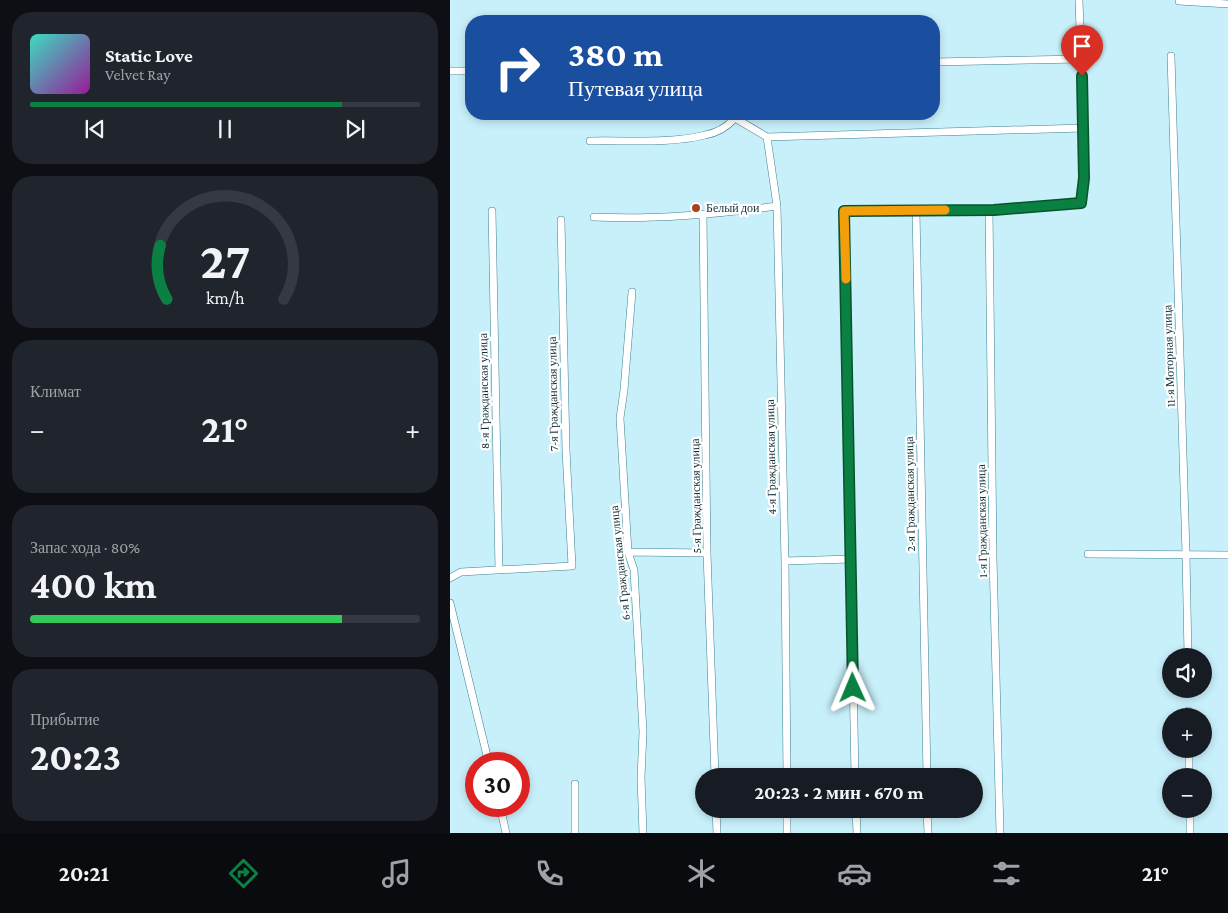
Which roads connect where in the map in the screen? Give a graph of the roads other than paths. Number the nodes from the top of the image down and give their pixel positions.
1 (1079, 0) edge
2 (1179, 1) edge
3 (1228, 4) edge
4 (1171, 56) dead end
5 (1081, 59) junction
6 (940, 62) edge
7 (450, 71) edge
8 (465, 71) edge
9 (732, 120) edge
10 (740, 120) edge
11 (1083, 128) junction
12 (767, 137) junction
13 (590, 141) dead end
14 (776, 206) junction
15 (989, 210) junction
16 (492, 211) dead end
17 (916, 211) junction
18 (703, 215) junction
19 (594, 217) dead end
20 (561, 220) dead end
21 (632, 292) dead end
22 (628, 552) junction
23 (708, 552) junction
24 (1088, 554) dead end
25 (1186, 554) junction
26 (1228, 554) edge
27 (851, 559) junction
28 (785, 561) junction
29 (499, 570) junction
30 (450, 578) edge
31 (450, 603) edge
32 (1188, 648) edge
33 (486, 752) edge
34 (715, 768) edge
35 (787, 768) edge
36 (855, 768) edge
37 (927, 768) edge
38 (575, 784) dead end
39 (502, 817) edge
40 (716, 818) edge
41 (787, 818) edge
42 (856, 818) edge
43 (927, 818) edge
44 (1190, 818) edge
45 (506, 833) edge
46 (574, 833) edge
47 (643, 833) edge
48 (716, 833) edge
49 (787, 833) edge
50 (857, 833) edge
51 (928, 833) edge
52 (1000, 833) edge
53 (1190, 833) edge

1 - 5 street
2 - 3 street
4 - 25 street, 11-я Моторная улица
5 - 6 street
5 - 11 street
7 - 8 street
9 - 13 street
10 - 12 street
11 - 12 street
11 - 15 street
12 - 14 street, 4-я Гражданская улица
14 - 18 street
14 - 28 street, 4-я Гражданская улица
15 - 17 street
15 - 52 street, 1-я Гражданская улица
16 - 29 street, 8-я Гражданская улица
17 - 27 street
17 - 37 street, 2-я Гражданская улица
18 - 19 street
18 - 23 street, 5-я Гражданская улица
20 - 29 street, 7-я Гражданская улица
21 - 22 street, 6-я Гражданская улица
22 - 23 street
22 - 47 street, 6-я Гражданская улица
23 - 34 street, 5-я Гражданская улица
24 - 25 street
25 - 26 street
25 - 32 street, 11-я Моторная улица
27 - 28 street
27 - 36 street
28 - 35 street, 4-я Гражданская улица
29 - 30 street
31 - 33 street
38 - 46 street
39 - 45 street
40 - 48 street
41 - 49 street
42 - 50 street
43 - 51 street
44 - 53 street

